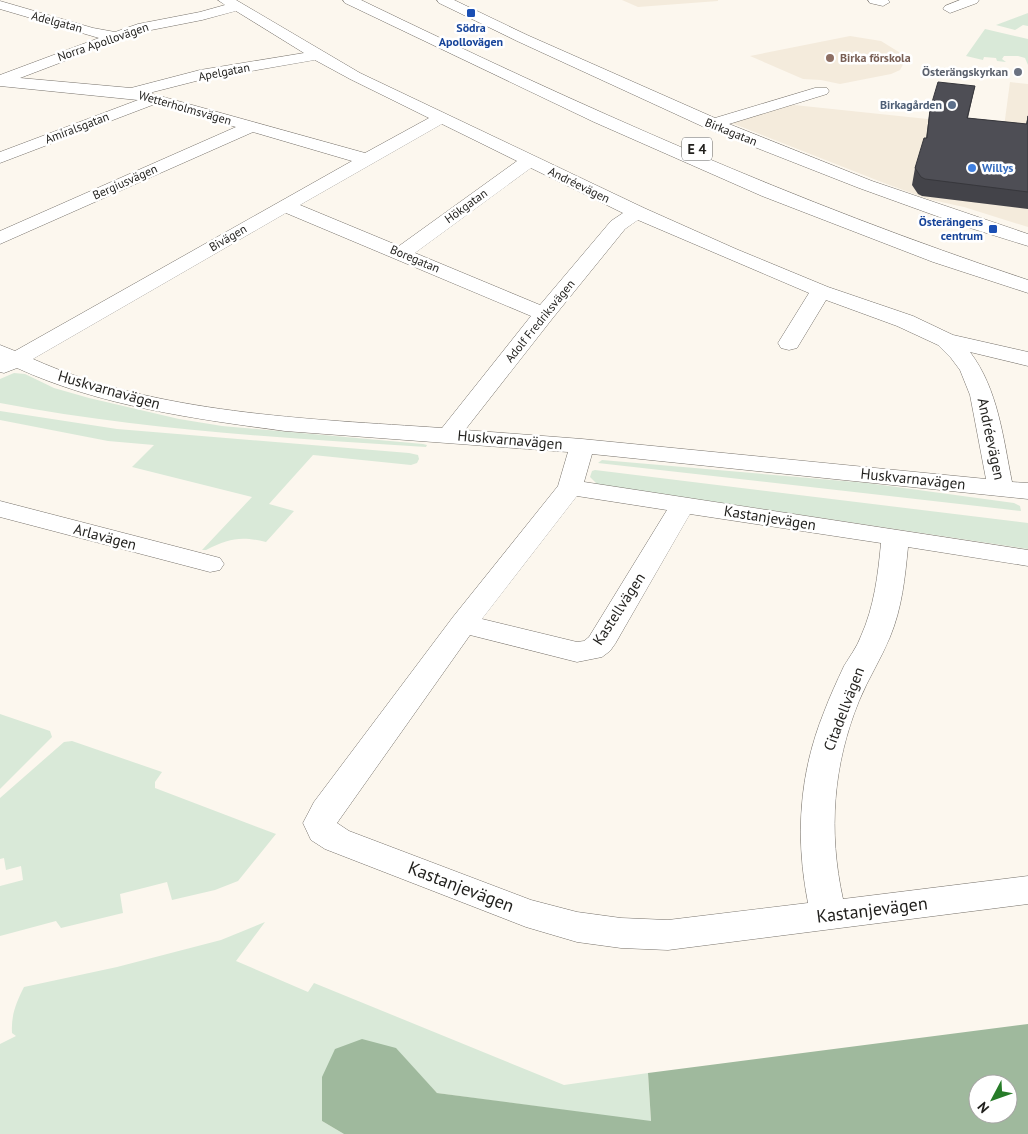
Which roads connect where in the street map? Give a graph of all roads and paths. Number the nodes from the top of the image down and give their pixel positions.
1 (350, 0) edge
2 (377, 0) edge
3 (444, 0) edge
4 (972, 0) edge
5 (231, 3) edge
6 (0, 5) edge
7 (950, 8) dead end
8 (114, 36) junction
9 (316, 55) junction
10 (0, 80) edge
11 (821, 90) dead end
12 (132, 93) junction
13 (154, 99) junction
14 (442, 118) junction
15 (712, 124) junction
16 (251, 127) junction
17 (0, 158) edge
18 (366, 159) junction
19 (531, 162) junction
20 (286, 206) junction
21 (637, 212) junction
22 (0, 238) edge
23 (1028, 240) edge
24 (402, 253) junction
25 (1028, 273) edge
26 (1028, 287) edge
27 (821, 291) junction
28 (544, 314) junction
29 (946, 340) junction
30 (789, 343) dead end
31 (1028, 358) edge
32 (5, 360) edge
33 (449, 435) junction
34 (582, 446) junction
35 (570, 487) junction
36 (1001, 489) junction
37 (1028, 491) edge
38 (683, 504) junction
39 (0, 509) edge
40 (895, 538) junction
41 (1028, 558) edge
42 (210, 564) dead end
43 (463, 624) junction
44 (1028, 890) edge
45 (829, 915) junction

1 - 26 main road, E 4
2 - 25 main road, E 4
3 - 15 main road, Birkagatan
4 - 7 main road
5 - 8 main road, Norra Apollovägen
5 - 9 main road, Andréevägen
6 - 8 main road, Adelgatan
8 - 10 main road, Norra Apollovägen
9 - 12 main road, Apelgatan
9 - 14 main road, Andréevägen
10 - 12 main road, Wetterholmsvägen
11 - 15 main road
12 - 13 main road, Wetterholmsvägen
13 - 16 main road, Wetterholmsvägen
13 - 17 main road, Amiralsgatan
14 - 18 main road, Bivägen
14 - 19 main road, Andréevägen
15 - 23 main road, Birkagatan
16 - 18 main road, Wetterholmsvägen
16 - 22 main road, Bergiusvägen
18 - 20 main road, Bivägen
19 - 21 main road, Andréevägen
19 - 24 main road, Hökgatan
20 - 24 main road, Boregatan
20 - 32 main road, Bivägen
21 - 27 main road, Andréevägen
21 - 28 main road, Adolf Fredriksvägen
24 - 28 main road, Boregatan
27 - 29 main road, Andréevägen
27 - 30 main road
28 - 33 main road, Adolf Fredriksvägen
29 - 31 main road, Andréevägen
29 - 36 main road, Andréevägen
32 - 33 main road, Huskvarnavägen
33 - 34 main road, Huskvarnavägen
34 - 35 main road, Kastanjevägen
34 - 36 main road, Huskvarnavägen
35 - 38 main road, Kastanjevägen
35 - 43 main road, Kastanjevägen
36 - 37 main road, Huskvarnavägen
38 - 40 main road, Kastanjevägen
38 - 43 main road, Kastellvägen
39 - 42 main road, Arlavägen
40 - 41 main road, Kastanjevägen
40 - 45 main road, Citadellvägen
43 - 45 main road, Kastanjevägen
44 - 45 main road, Kastanjevägen

